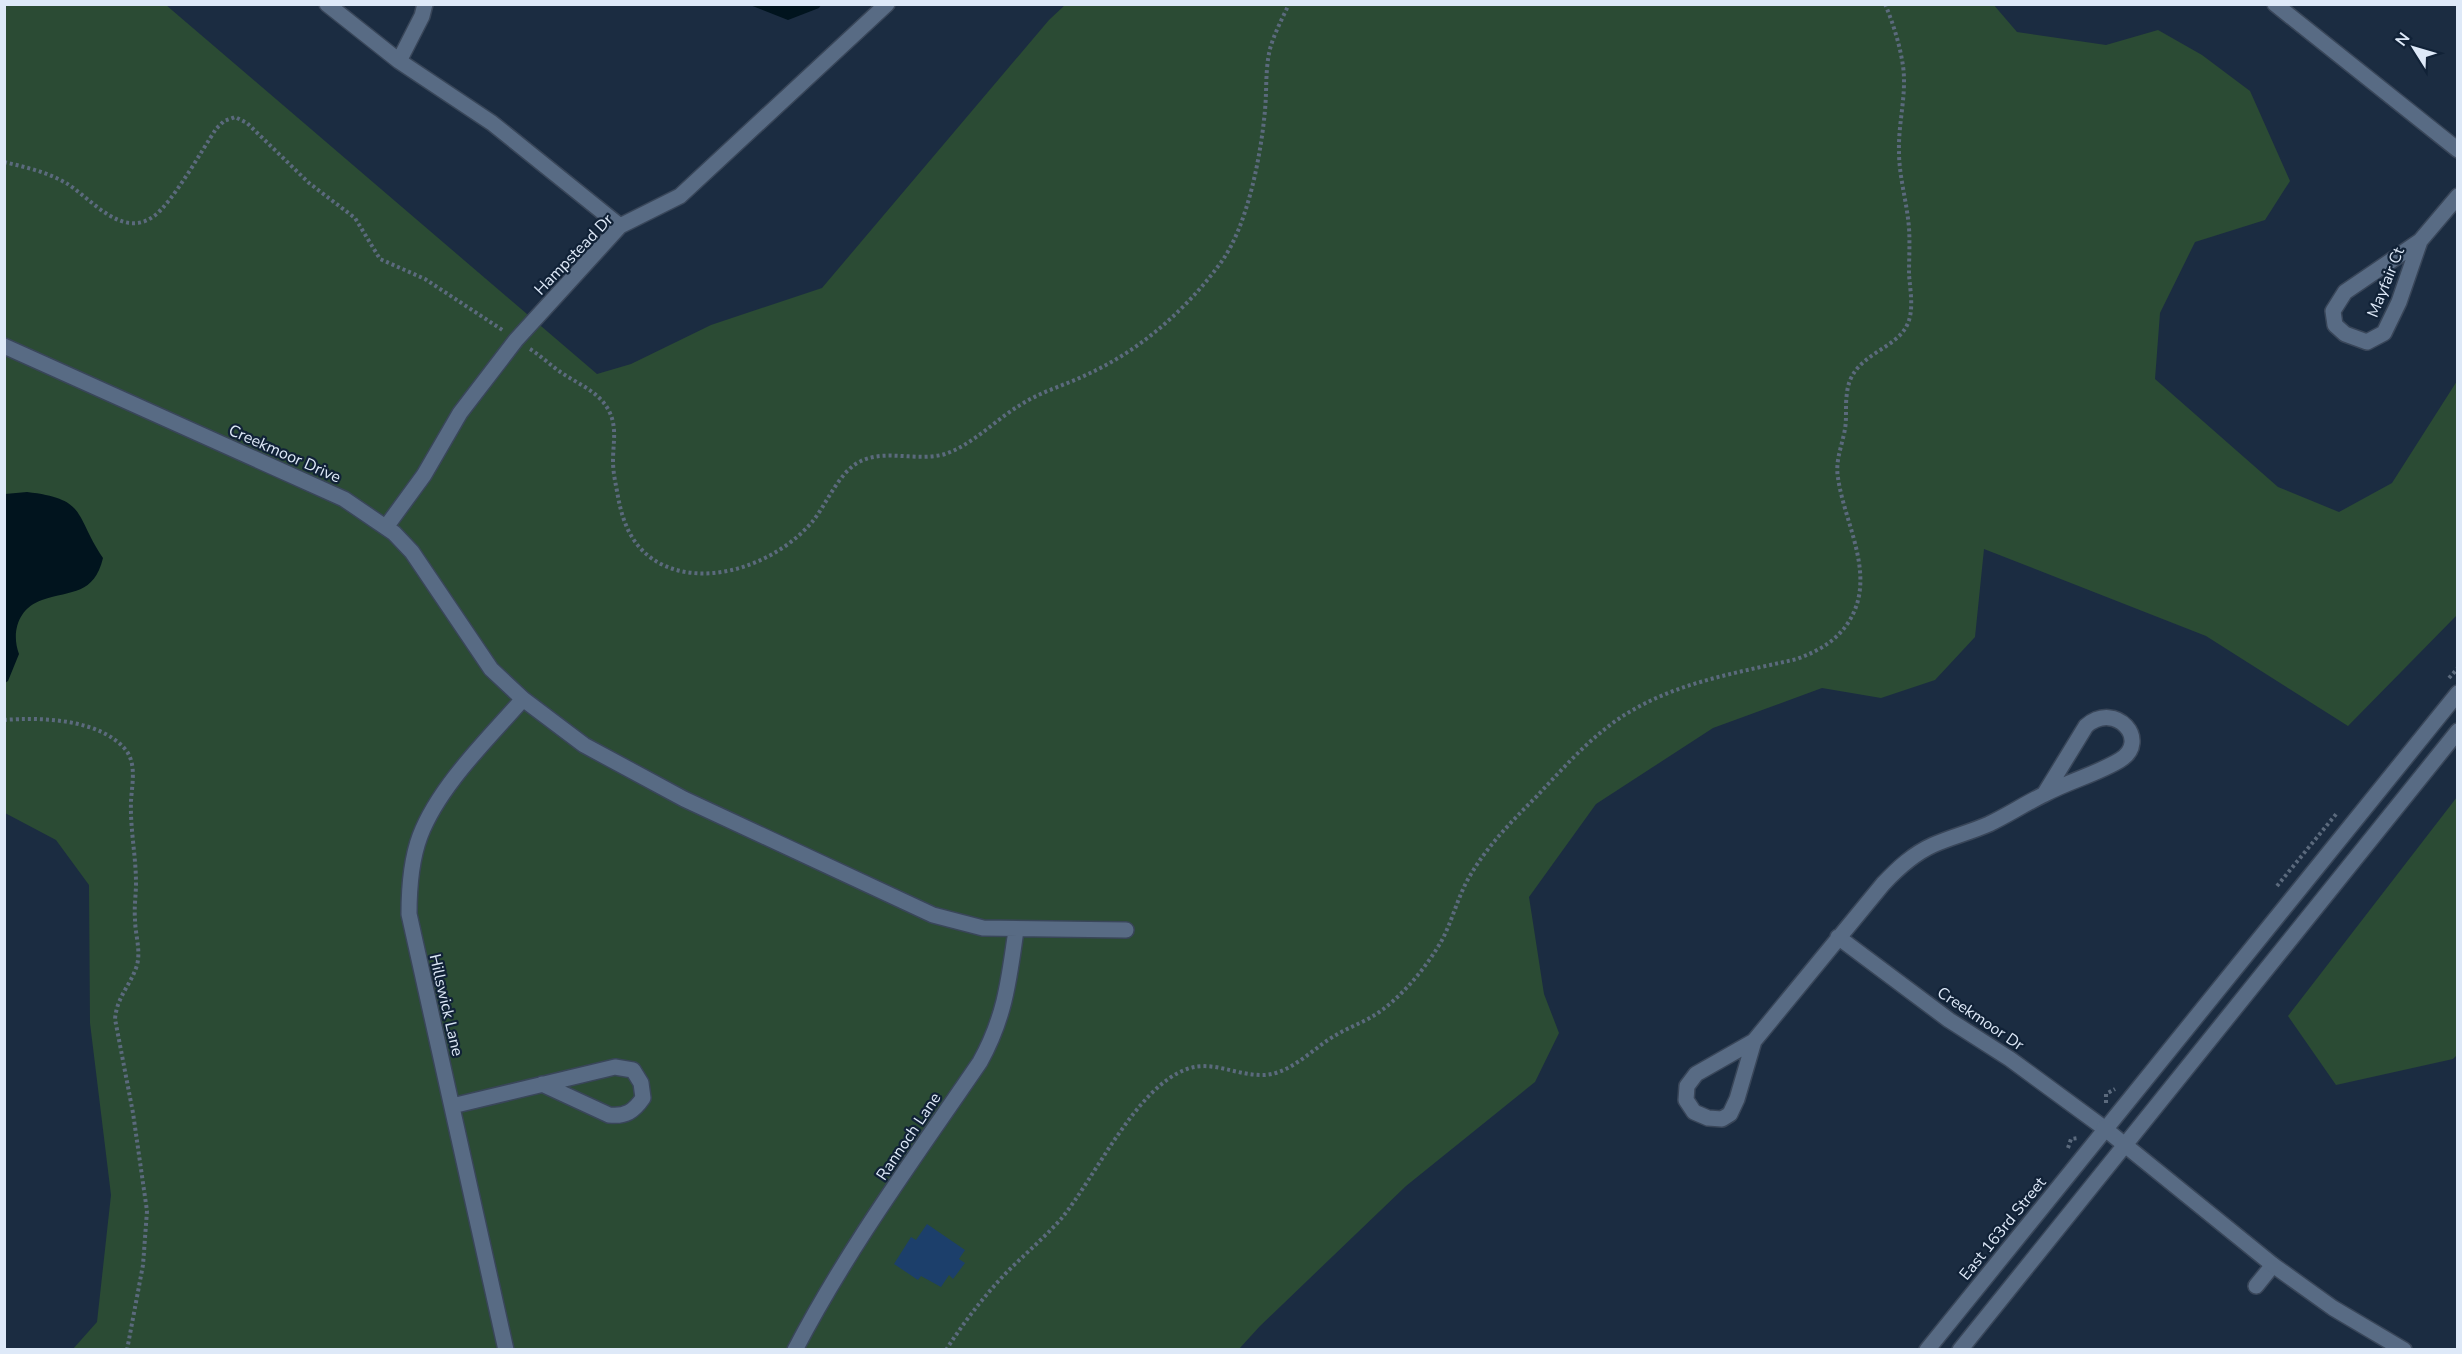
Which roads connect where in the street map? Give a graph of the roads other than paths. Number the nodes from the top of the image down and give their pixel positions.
1 (327, 4) edge
2 (425, 4) edge
3 (887, 4) edge
4 (2275, 4) edge
5 (399, 61) junction
6 (2457, 150) edge
7 (2457, 196) edge
8 (620, 226) junction
9 (2420, 241) junction
10 (4, 346) edge
11 (386, 527) junction
12 (2457, 693) edge
13 (523, 699) junction
14 (2457, 731) edge
15 (2045, 793) junction
16 (1016, 930) junction
17 (1126, 930) dead end
18 (1838, 937) junction
19 (1754, 1041) junction
20 (542, 1084) junction
21 (453, 1106) junction
22 (2104, 1128) junction
23 (2124, 1145) junction
24 (2273, 1265) junction
25 (2256, 1286) dead end
26 (506, 1350) edge
27 (795, 1350) edge
28 (1927, 1350) edge
29 (1960, 1350) edge
30 (2403, 1350) edge

1 - 5 street
2 - 5 street
3 - 8 street, Hampstead Dr
4 - 6 street
5 - 8 street
7 - 9 street, Mayfair Ct
8 - 11 street, Hampstead Dr
9 - 9 street, Mayfair Ct
10 - 11 street, Creekmoor Drive
11 - 13 street, Creekmoor Drive
12 - 22 street, East 163rd Street
13 - 16 street, Creekmoor Drive
13 - 21 street, Hillswick Lane
14 - 23 street
15 - 15 street
15 - 18 street
16 - 17 street, Creekmoor Drive
16 - 27 street, Rannoch Lane
18 - 19 street
18 - 22 street, Creekmoor Dr
19 - 19 street
20 - 20 street
20 - 21 street
21 - 26 street, Hillswick Lane
22 - 23 street, Creekmoor Dr
22 - 28 street, East 163rd Street
23 - 24 street, Creekmoor Dr
23 - 29 street
24 - 25 street
24 - 30 street, Creekmoor Dr

